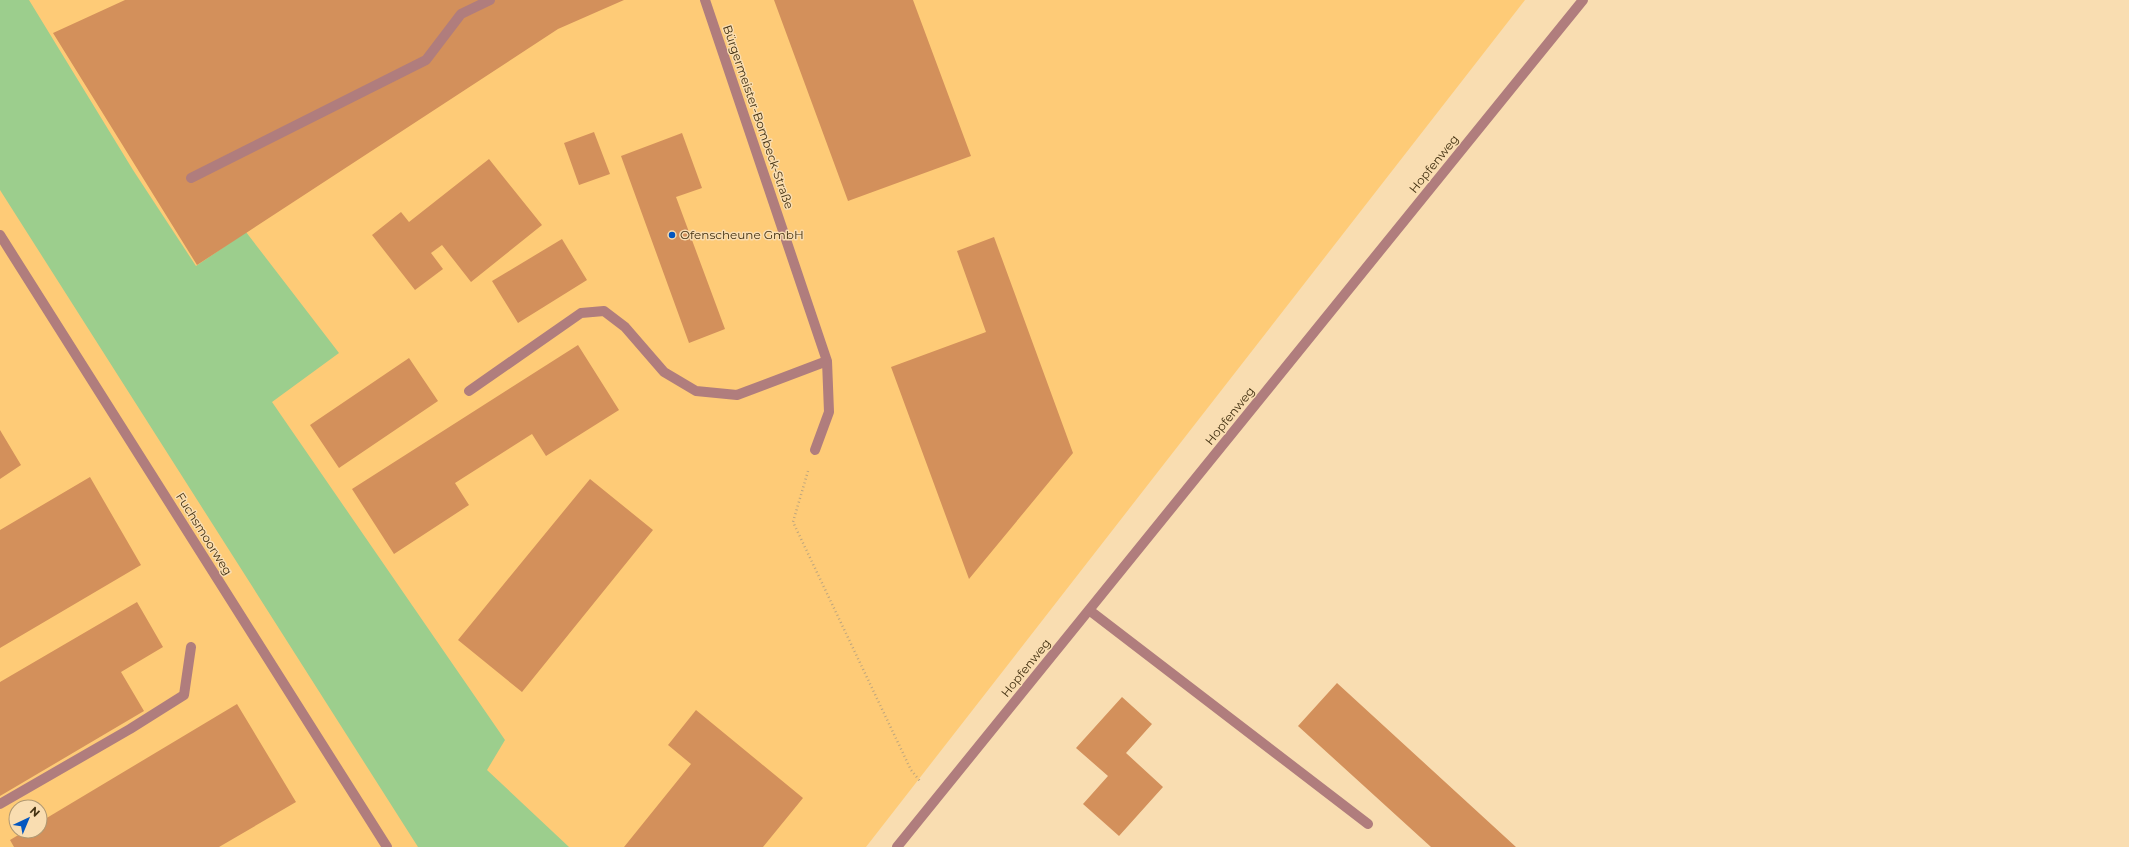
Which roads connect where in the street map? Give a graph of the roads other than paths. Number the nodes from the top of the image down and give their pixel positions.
1 (490, 0) edge
2 (705, 0) edge
3 (1582, 0) edge
4 (192, 178) dead end
5 (0, 235) edge
6 (827, 361) junction
7 (469, 391) dead end
8 (815, 450) road end
9 (1089, 610) junction
10 (191, 647) dead end
11 (0, 804) edge
12 (1368, 824) dead end
13 (387, 847) edge
14 (897, 847) edge

1 - 4 street
2 - 6 street, Bürgermeister-Bombeck-Straße
3 - 9 street, Hopfenweg
5 - 13 street, Fuchsmoorweg
6 - 7 street
6 - 8 street, Bürgermeister-Bombeck-Straße
9 - 12 street
9 - 14 street, Hopfenweg
10 - 11 street

